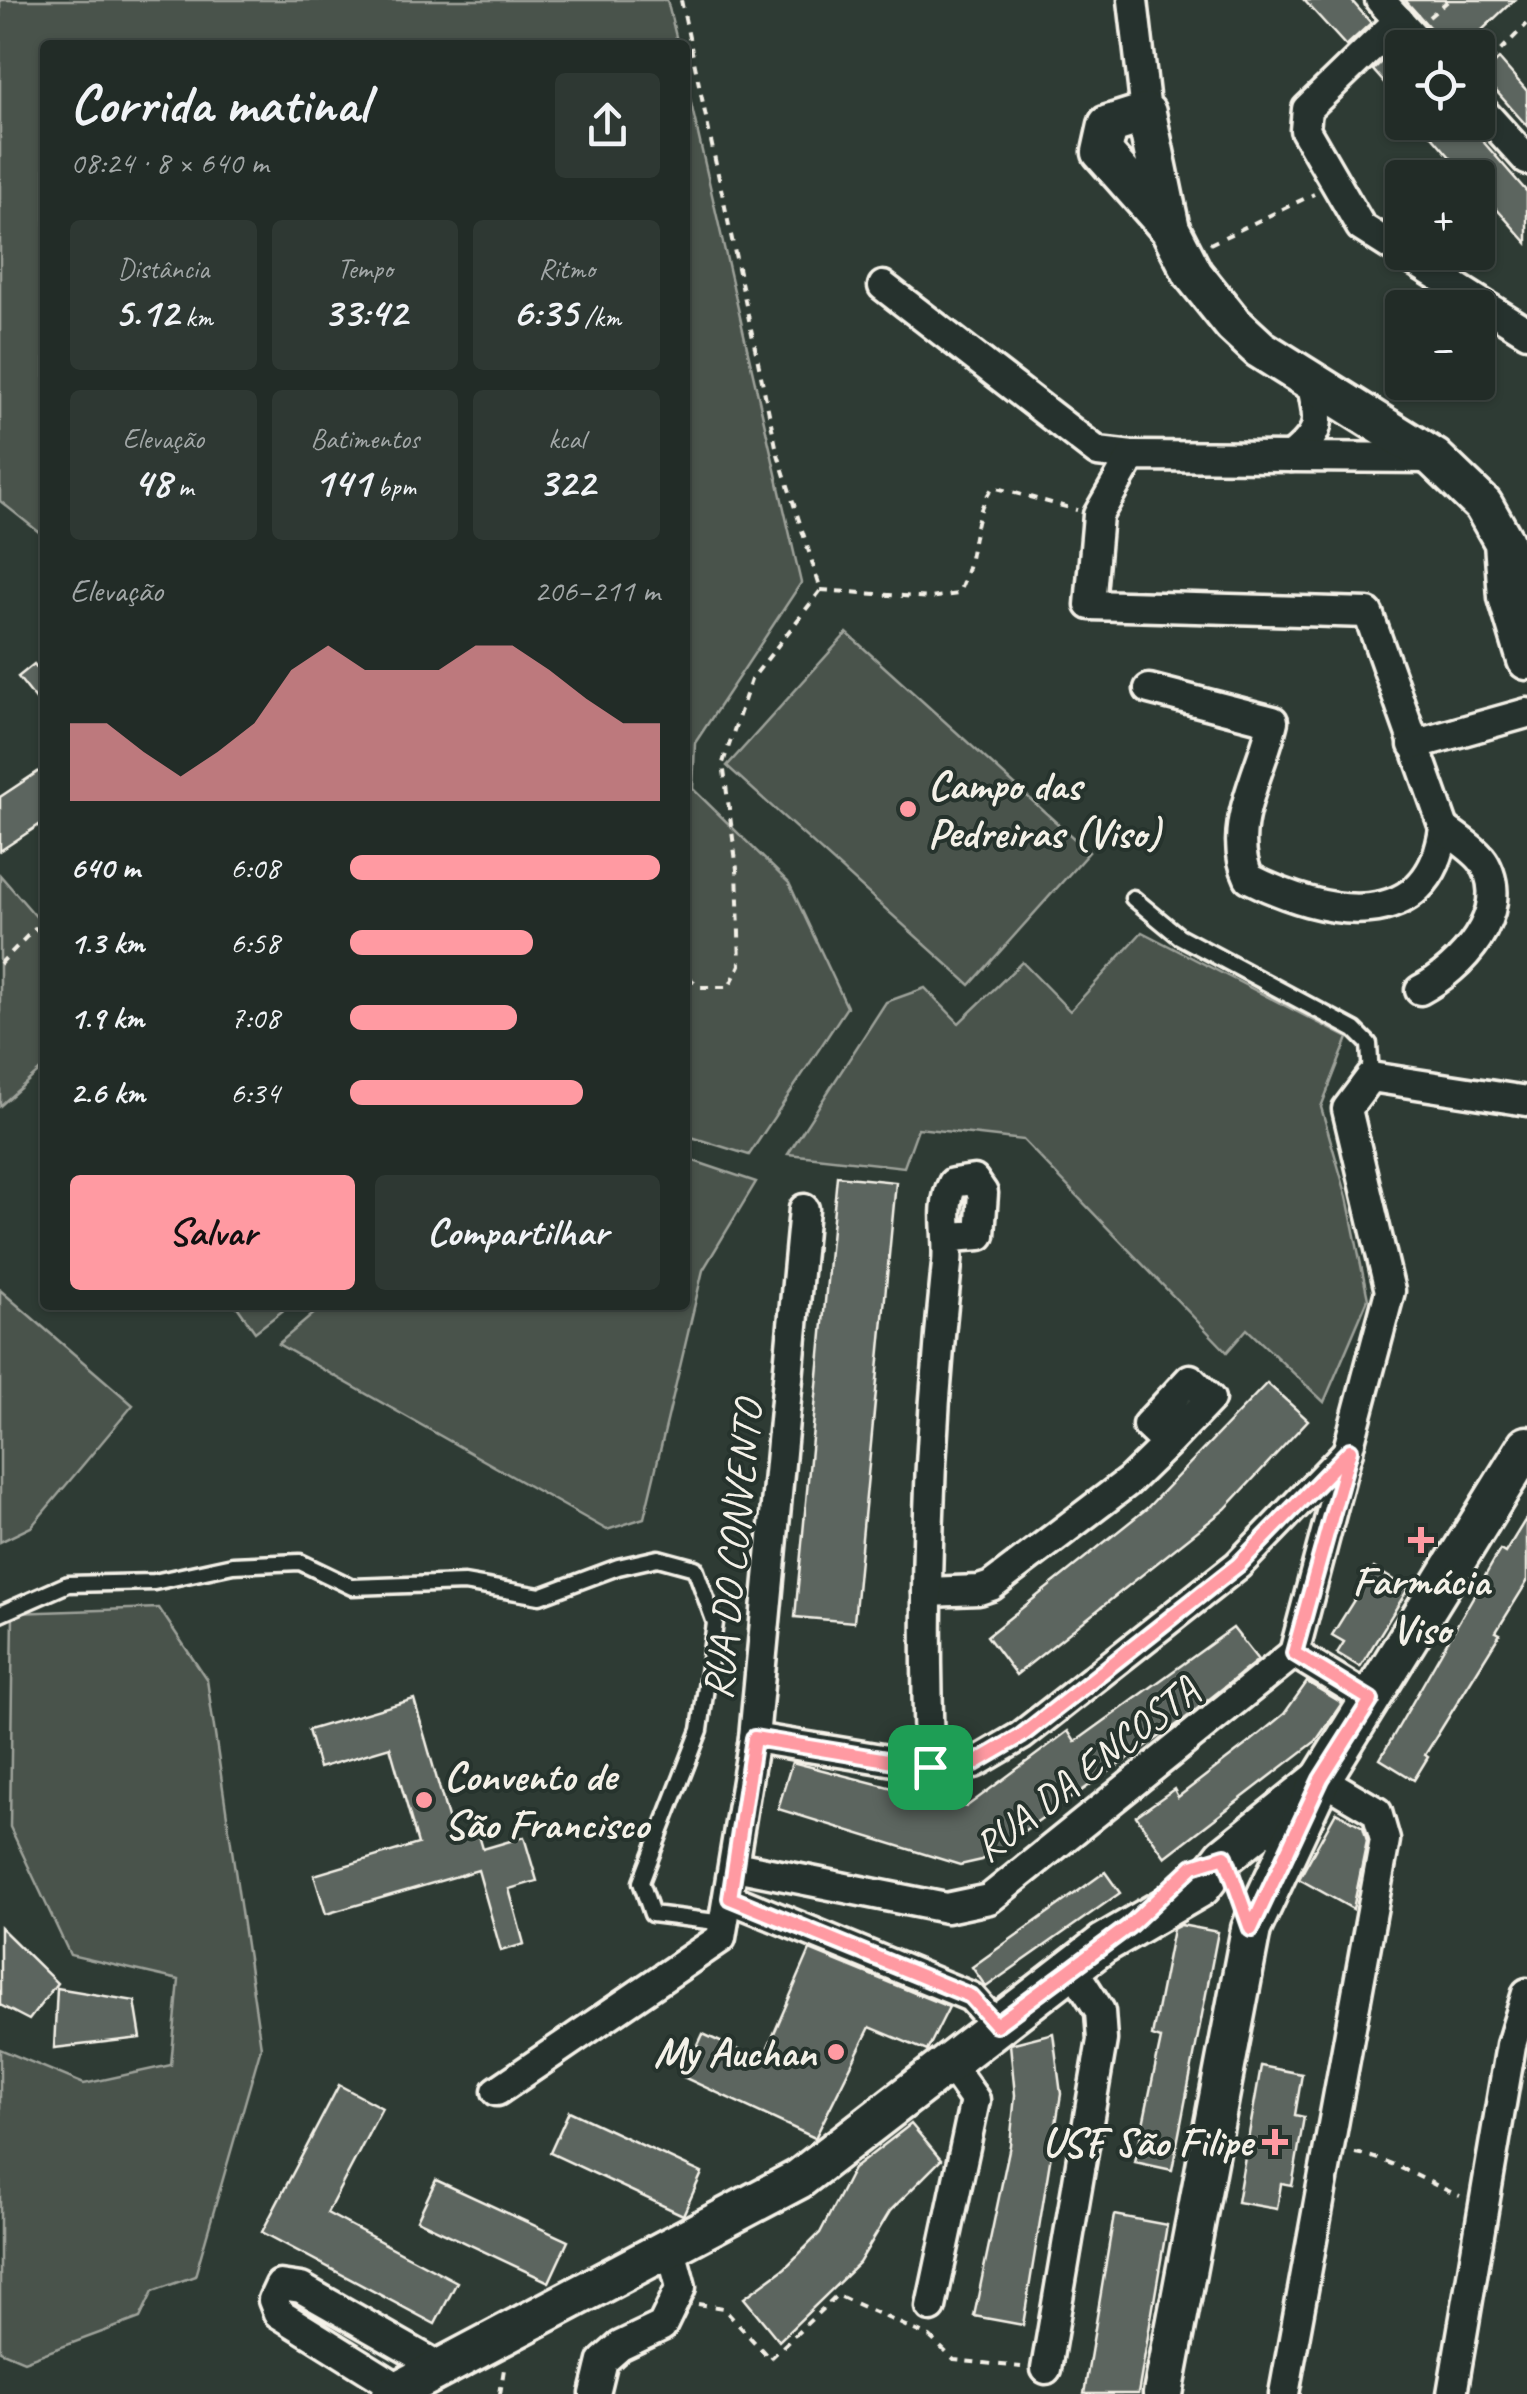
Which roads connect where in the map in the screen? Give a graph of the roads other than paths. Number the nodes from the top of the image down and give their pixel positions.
1 (1132, 0) edge
2 (1390, 10) edge
3 (1408, 30) edge
4 (1146, 112) joint
5 (1495, 125) edge
6 (1527, 160) edge
7 (883, 286) dead end
8 (1527, 332) edge
9 (1312, 386) junction
10 (1132, 456) junction
11 (1291, 457) junction
12 (1434, 458) junction
13 (1527, 660) edge
14 (1150, 689) dead end
15 (1527, 714) edge
16 (1412, 746) junction
17 (1444, 828) junction
18 (1133, 898) dead end
19 (1420, 990) dead end
20 (1371, 1077) junction
21 (1527, 1101) edge
22 (804, 1209) dead end
23 (950, 1238) dead end
24 (1167, 1444) dead end
25 (1350, 1450) junction
26 (1525, 1453) edge
27 (926, 1592) junction
28 (0, 1614) edge
29 (1294, 1653) junction
30 (1371, 1700) junction
31 (754, 1738) junction
32 (930, 1767) junction
33 (1321, 1779) junction
34 (1225, 1856) junction
35 (735, 1866) junction
36 (1269, 1891) junction
37 (727, 1910) junction
38 (1251, 1929) junction
39 (1073, 1969) junction
40 (1527, 1992) edge
41 (996, 2025) junction
42 (948, 2062) junction
43 (498, 2091) dead end
44 (670, 2246) junction
45 (931, 2307) dead end
46 (438, 2366) junction
47 (1046, 2369) road end
48 (396, 2391) edge
49 (596, 2394) edge
50 (1163, 2394) edge
51 (1284, 2394) edge
52 (1452, 2394) edge

1 - 4 street
2 - 3 street
2 - 8 street
4 - 9 street
5 - 6 street
7 - 10 street
9 - 11 street
9 - 12 street
10 - 11 street
10 - 16 street
11 - 12 street
12 - 13 street
14 - 17 street
15 - 16 street
16 - 17 street
17 - 19 street
18 - 20 lane
20 - 21 street
20 - 25 street
22 - 31 street, RUA DO CONVENTO
23 - 27 street
24 - 27 street
25 - 29 street
25 - 32 street
26 - 30 street
27 - 32 street
28 - 37 lane
29 - 30 street
29 - 35 street, RUA DA ENCOSTA
30 - 33 street
31 - 32 street
31 - 35 street, RUA DO CONVENTO
33 - 34 street
33 - 36 street
33 - 51 street
34 - 36 street
34 - 38 street
34 - 39 street
35 - 37 street, RUA DO CONVENTO
36 - 38 street
37 - 41 street
37 - 43 street
38 - 50 street
39 - 41 street
39 - 47 street
40 - 52 street
41 - 42 street
42 - 44 street
42 - 45 street
44 - 46 street
44 - 49 street
46 - 48 street
46 - 48 street

